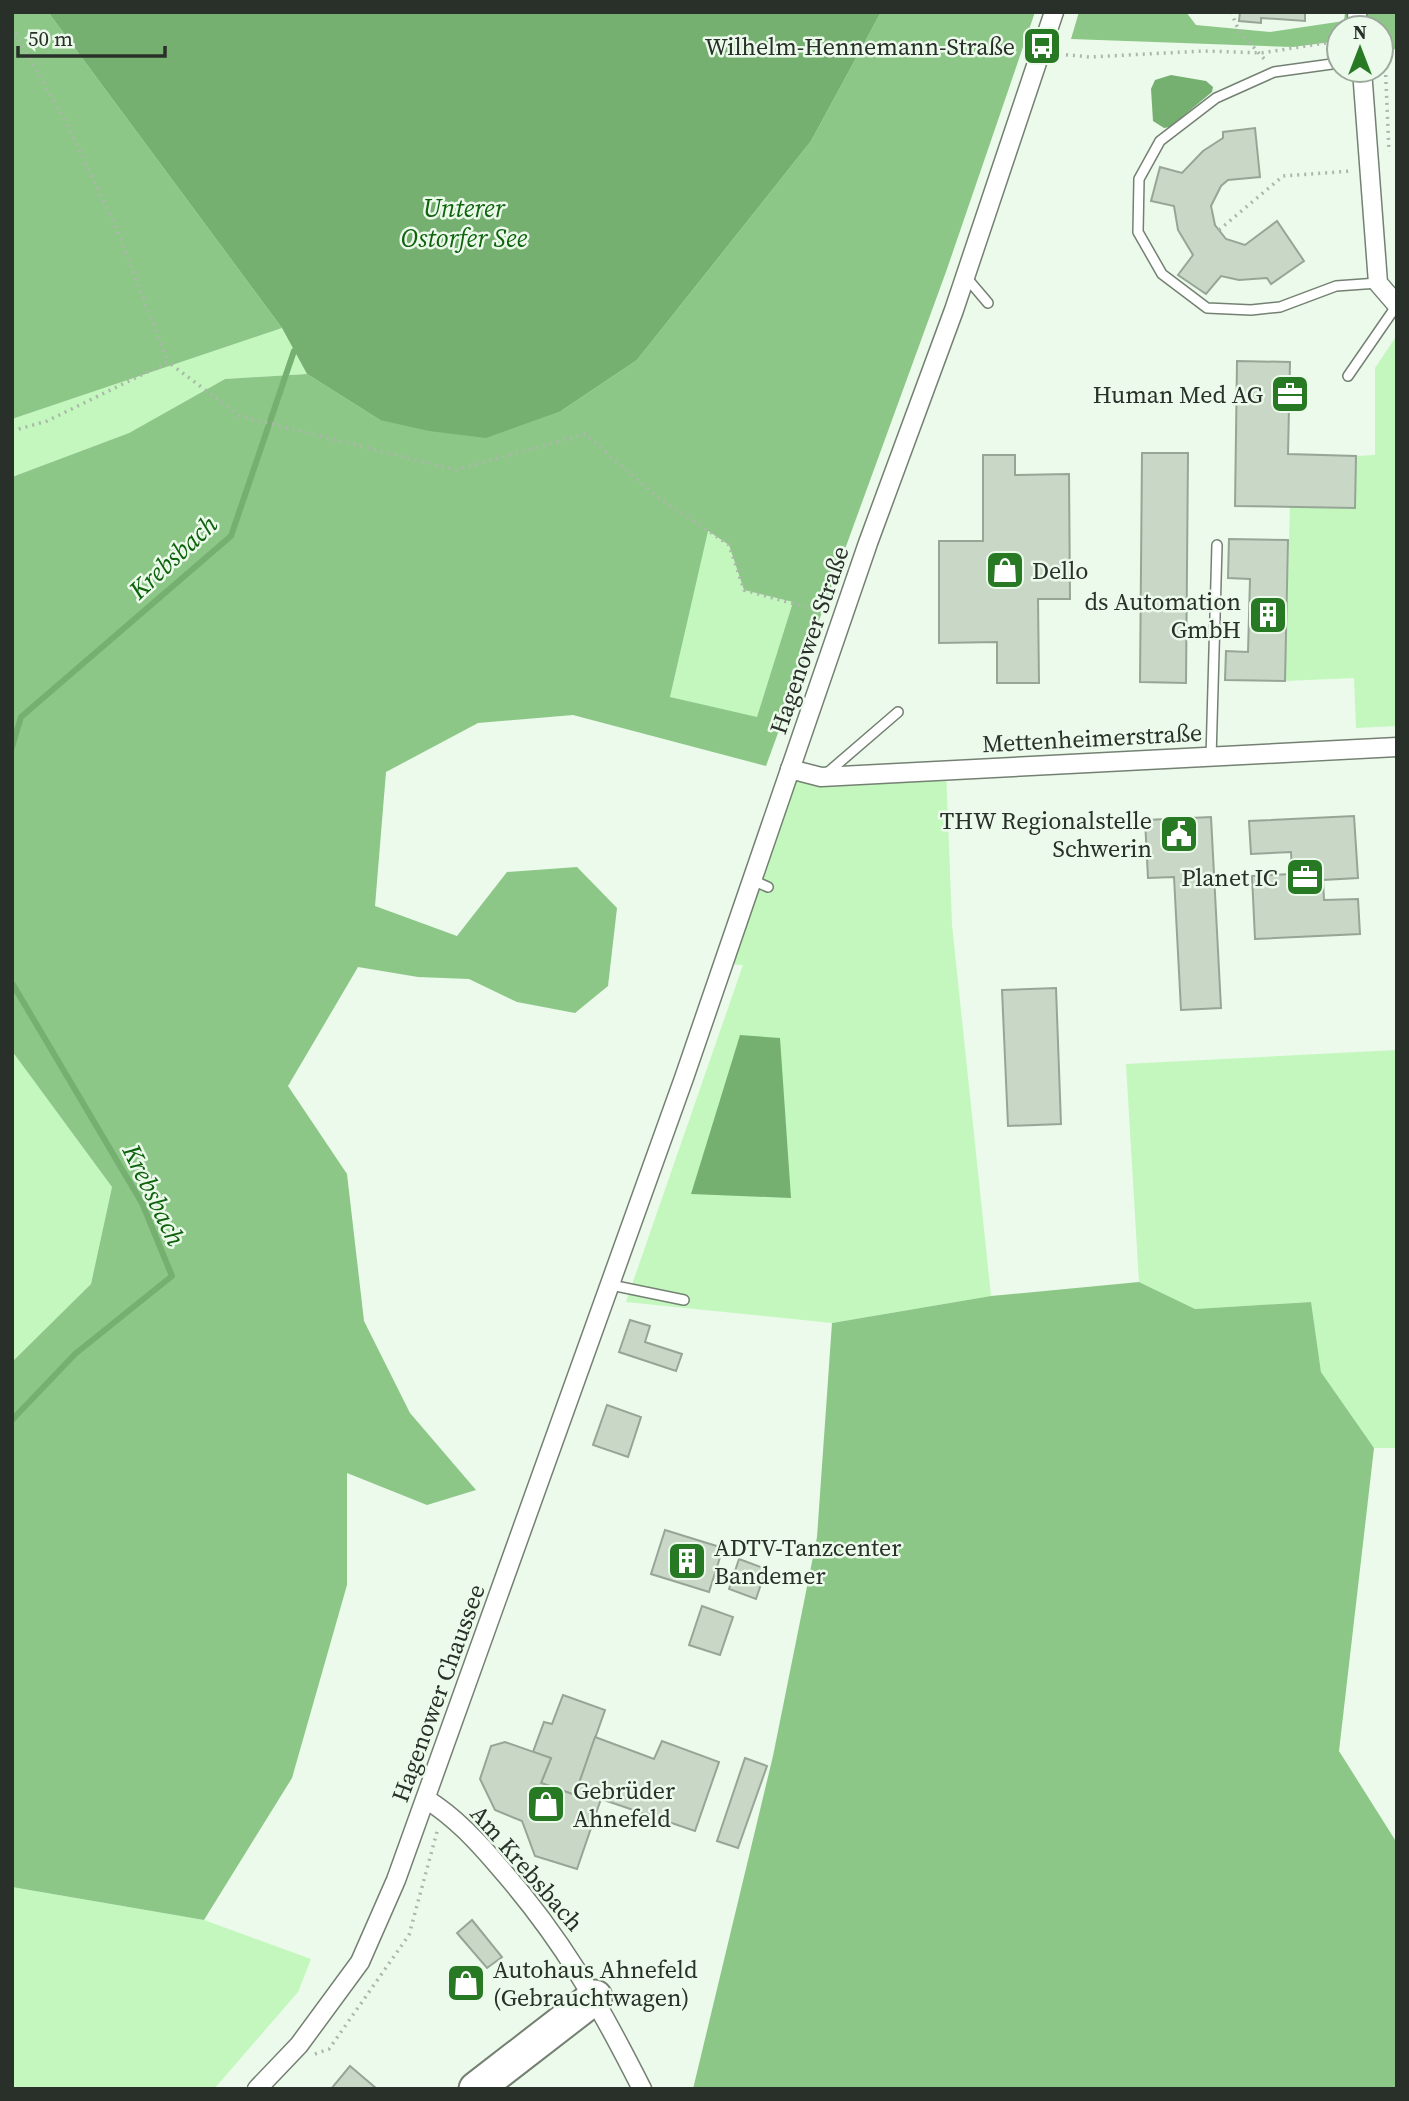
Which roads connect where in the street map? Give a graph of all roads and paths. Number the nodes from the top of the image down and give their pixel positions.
1 (1054, 12) edge
2 (1231, 12) edge
3 (12, 27) edge
4 (1325, 43) edge
5 (1261, 53) junction
6 (1058, 54) dead end
7 (1265, 58) dead end
8 (1325, 65) edge
9 (1363, 84) edge
10 (1371, 170) junction
11 (1219, 230) dead end
12 (965, 276) junction
13 (1378, 283) junction
14 (988, 303) dead end
15 (1397, 305) edge
16 (169, 362) junction
17 (1348, 376) dead end
18 (12, 431) edge
19 (1217, 545) dead end
20 (842, 618) junction
21 (898, 712) dead end
22 (1397, 747) edge
23 (1211, 758) junction
24 (790, 769) junction
25 (821, 777) junction
26 (611, 1285) junction
27 (684, 1300) dead end
28 (426, 1799) junction
29 (595, 1997) junction
30 (257, 2089) edge
31 (476, 2089) edge
32 (642, 2089) edge

1 - 12 street, Hagenower Straße
2 - 5 path
3 - 16 path
4 - 5 path
5 - 6 path
5 - 7 path
8 - 13 lane
9 - 10 street
10 - 11 path
10 - 13 street
12 - 14 lane
12 - 20 street, Hagenower Straße
13 - 15 street
15 - 17 lane
16 - 18 path
16 - 20 path
19 - 23 lane
20 - 24 street, Hagenower Straße
21 - 25 lane
22 - 23 street, Mettenheimerstraße
23 - 25 street, Mettenheimerstraße
24 - 25 street, Mettenheimerstraße
24 - 26 street, Hagenower Straße
26 - 27 lane
26 - 28 street, Hagenower Chaussee
28 - 29 street, Am Krebsbach
28 - 30 street, Hagenower Chaussee
29 - 31 highway
29 - 32 street, Am Krebsbach

